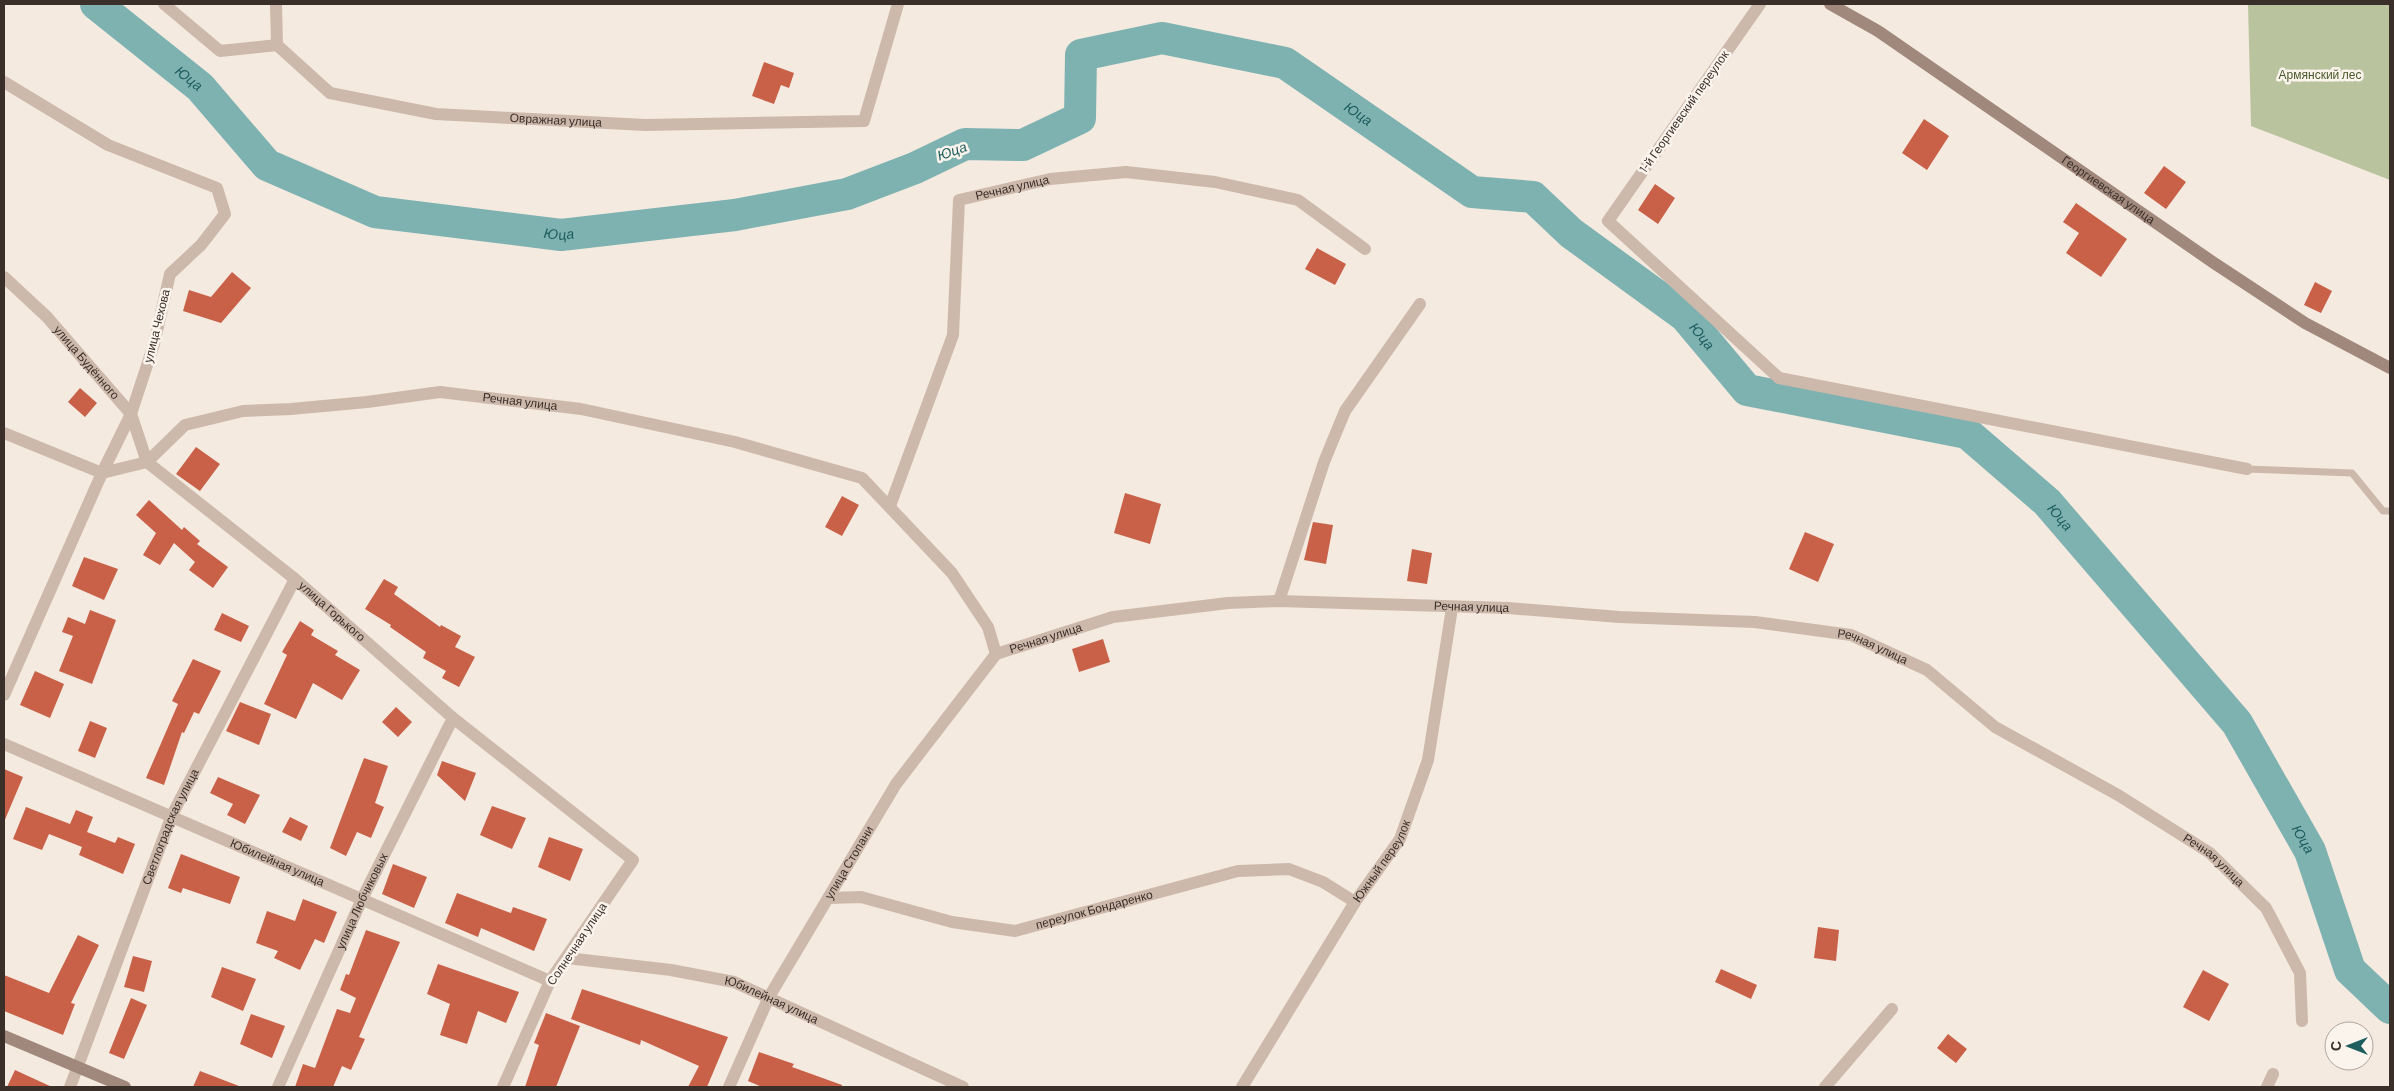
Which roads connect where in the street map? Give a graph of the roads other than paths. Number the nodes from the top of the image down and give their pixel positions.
1 (164, 4) edge
2 (276, 4) edge
3 (898, 4) edge
4 (1760, 4) edge
5 (1830, 4) edge
6 (276, 45) junction
7 (4, 82) edge
8 (1365, 249) dead end
9 (4, 277) edge
10 (1420, 304) dead end
11 (2390, 368) edge
12 (131, 414) junction
13 (4, 433) edge
14 (147, 462) junction
15 (2247, 469) joint
16 (102, 473) junction
17 (890, 506) junction
18 (2390, 511) edge
19 (295, 579) junction
20 (1279, 601) junction
21 (1452, 608) junction
22 (996, 654) junction
23 (4, 695) edge
24 (452, 718) junction
25 (4, 744) edge
26 (172, 815) junction
27 (633, 860) joint
28 (362, 898) junction
29 (829, 898) junction
30 (1355, 902) junction
31 (567, 958) junction
32 (550, 980) junction
33 (769, 997) junction
34 (1892, 1008) dead end
35 (2302, 1021) dead end
36 (4, 1036) edge
37 (79, 1068) junction
38 (2273, 1074) dead end
39 (70, 1087) edge
40 (125, 1087) edge
41 (278, 1087) edge
42 (503, 1087) edge
43 (729, 1087) edge
44 (962, 1087) edge
45 (1242, 1087) edge
46 (1825, 1087) edge
47 (2267, 1087) edge

1 - 6 street
2 - 6 street
3 - 6 street, Овражная улица
4 - 15 street, 1-й Георгиевский переулок
5 - 11 main road, Георгиевская улица
7 - 12 street, улица Чехова
8 - 17 street, Речная улица
9 - 12 street, улица Будённого
10 - 20 street
12 - 14 street, улица Будённого
12 - 16 street, улица Чехова
13 - 16 street
14 - 16 street
14 - 17 street, Речная улица
14 - 19 street, улица Горького
15 - 18 lane
16 - 23 street, улица Чехова
17 - 22 street, Речная улица
19 - 24 street, улица Горького
19 - 26 street, Светлоградская улица
20 - 21 street, Речная улица
20 - 22 street, Речная улица
21 - 30 street, Южный переулок
21 - 35 street, Речная улица
22 - 29 street, улица Стопани
24 - 27 street, улица Горького
24 - 28 street, улица Любчиковых
25 - 26 street, Юбилейная улица
26 - 28 street, Юбилейная улица
26 - 37 street, Светлоградская улица
27 - 31 street, Солнечная улица
28 - 32 street, Юбилейная улица
28 - 41 street, улица Любчиковых
29 - 30 street, переулок Бондаренко
29 - 33 street, улица Стопани
30 - 45 street, Южный переулок
31 - 32 street, Солнечная улица
31 - 33 street, Юбилейная улица
32 - 42 street, Солнечная улица
33 - 43 street, улица Стопани
33 - 44 street, Юбилейная улица
34 - 46 street
36 - 37 main road
37 - 39 street, Светлоградская улица
37 - 40 main road
38 - 47 street

